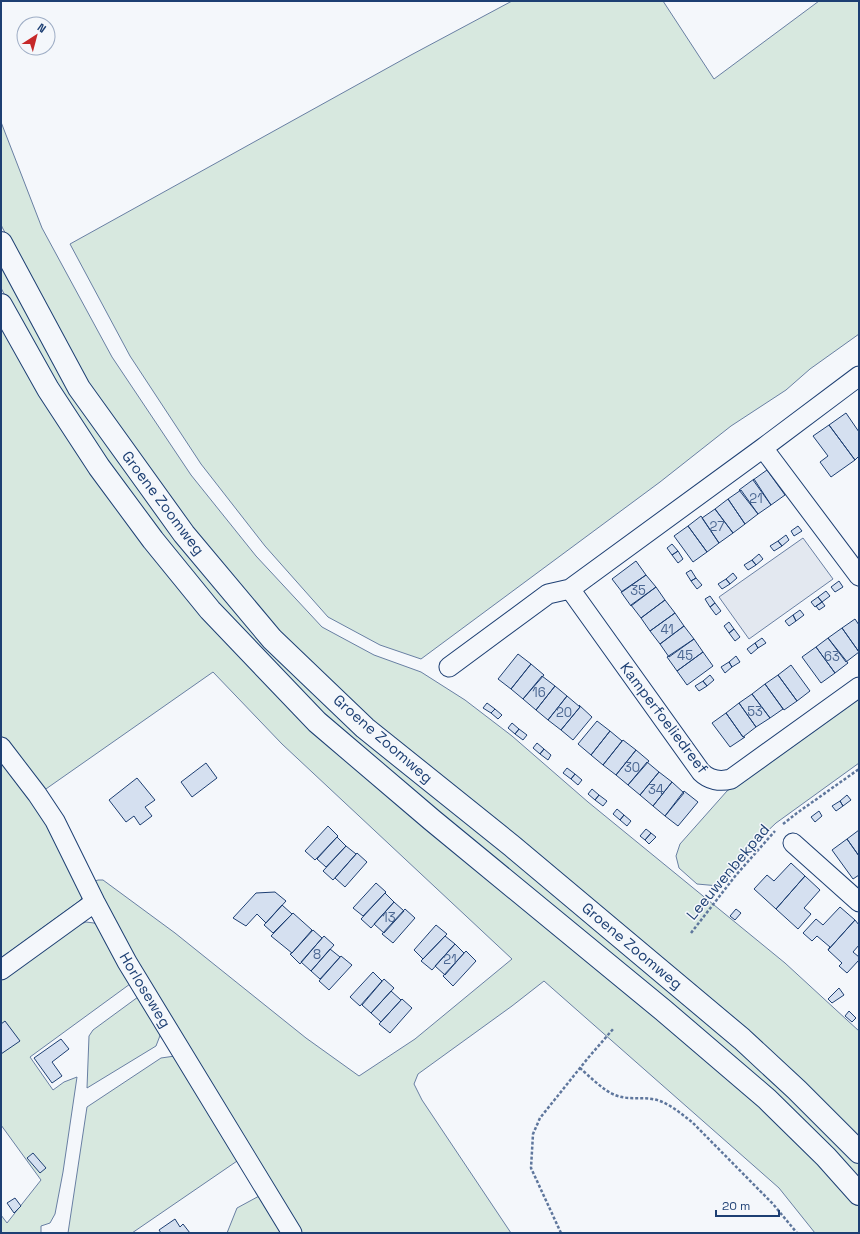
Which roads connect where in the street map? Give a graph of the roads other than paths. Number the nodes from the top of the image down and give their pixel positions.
1 (1, 243) edge
2 (1, 305) edge
3 (859, 376) edge
4 (763, 448) junction
5 (859, 576) edge
6 (570, 589) junction
7 (449, 667) dead end
8 (859, 687) edge
9 (1, 747) edge
10 (793, 843) dead end
11 (95, 902) junction
12 (859, 902) edge
13 (1, 970) edge
14 (859, 1152) edge
15 (859, 1194) edge
16 (292, 1233) edge

1 - 14 main road, Groene Zoomweg
2 - 15 main road, Groene Zoomweg
3 - 4 street
4 - 5 street
4 - 6 street
6 - 7 street
6 - 8 street, Kamperfoeliedreef
9 - 11 street, Horloseweg
10 - 12 street
11 - 13 street
11 - 16 street, Horloseweg

